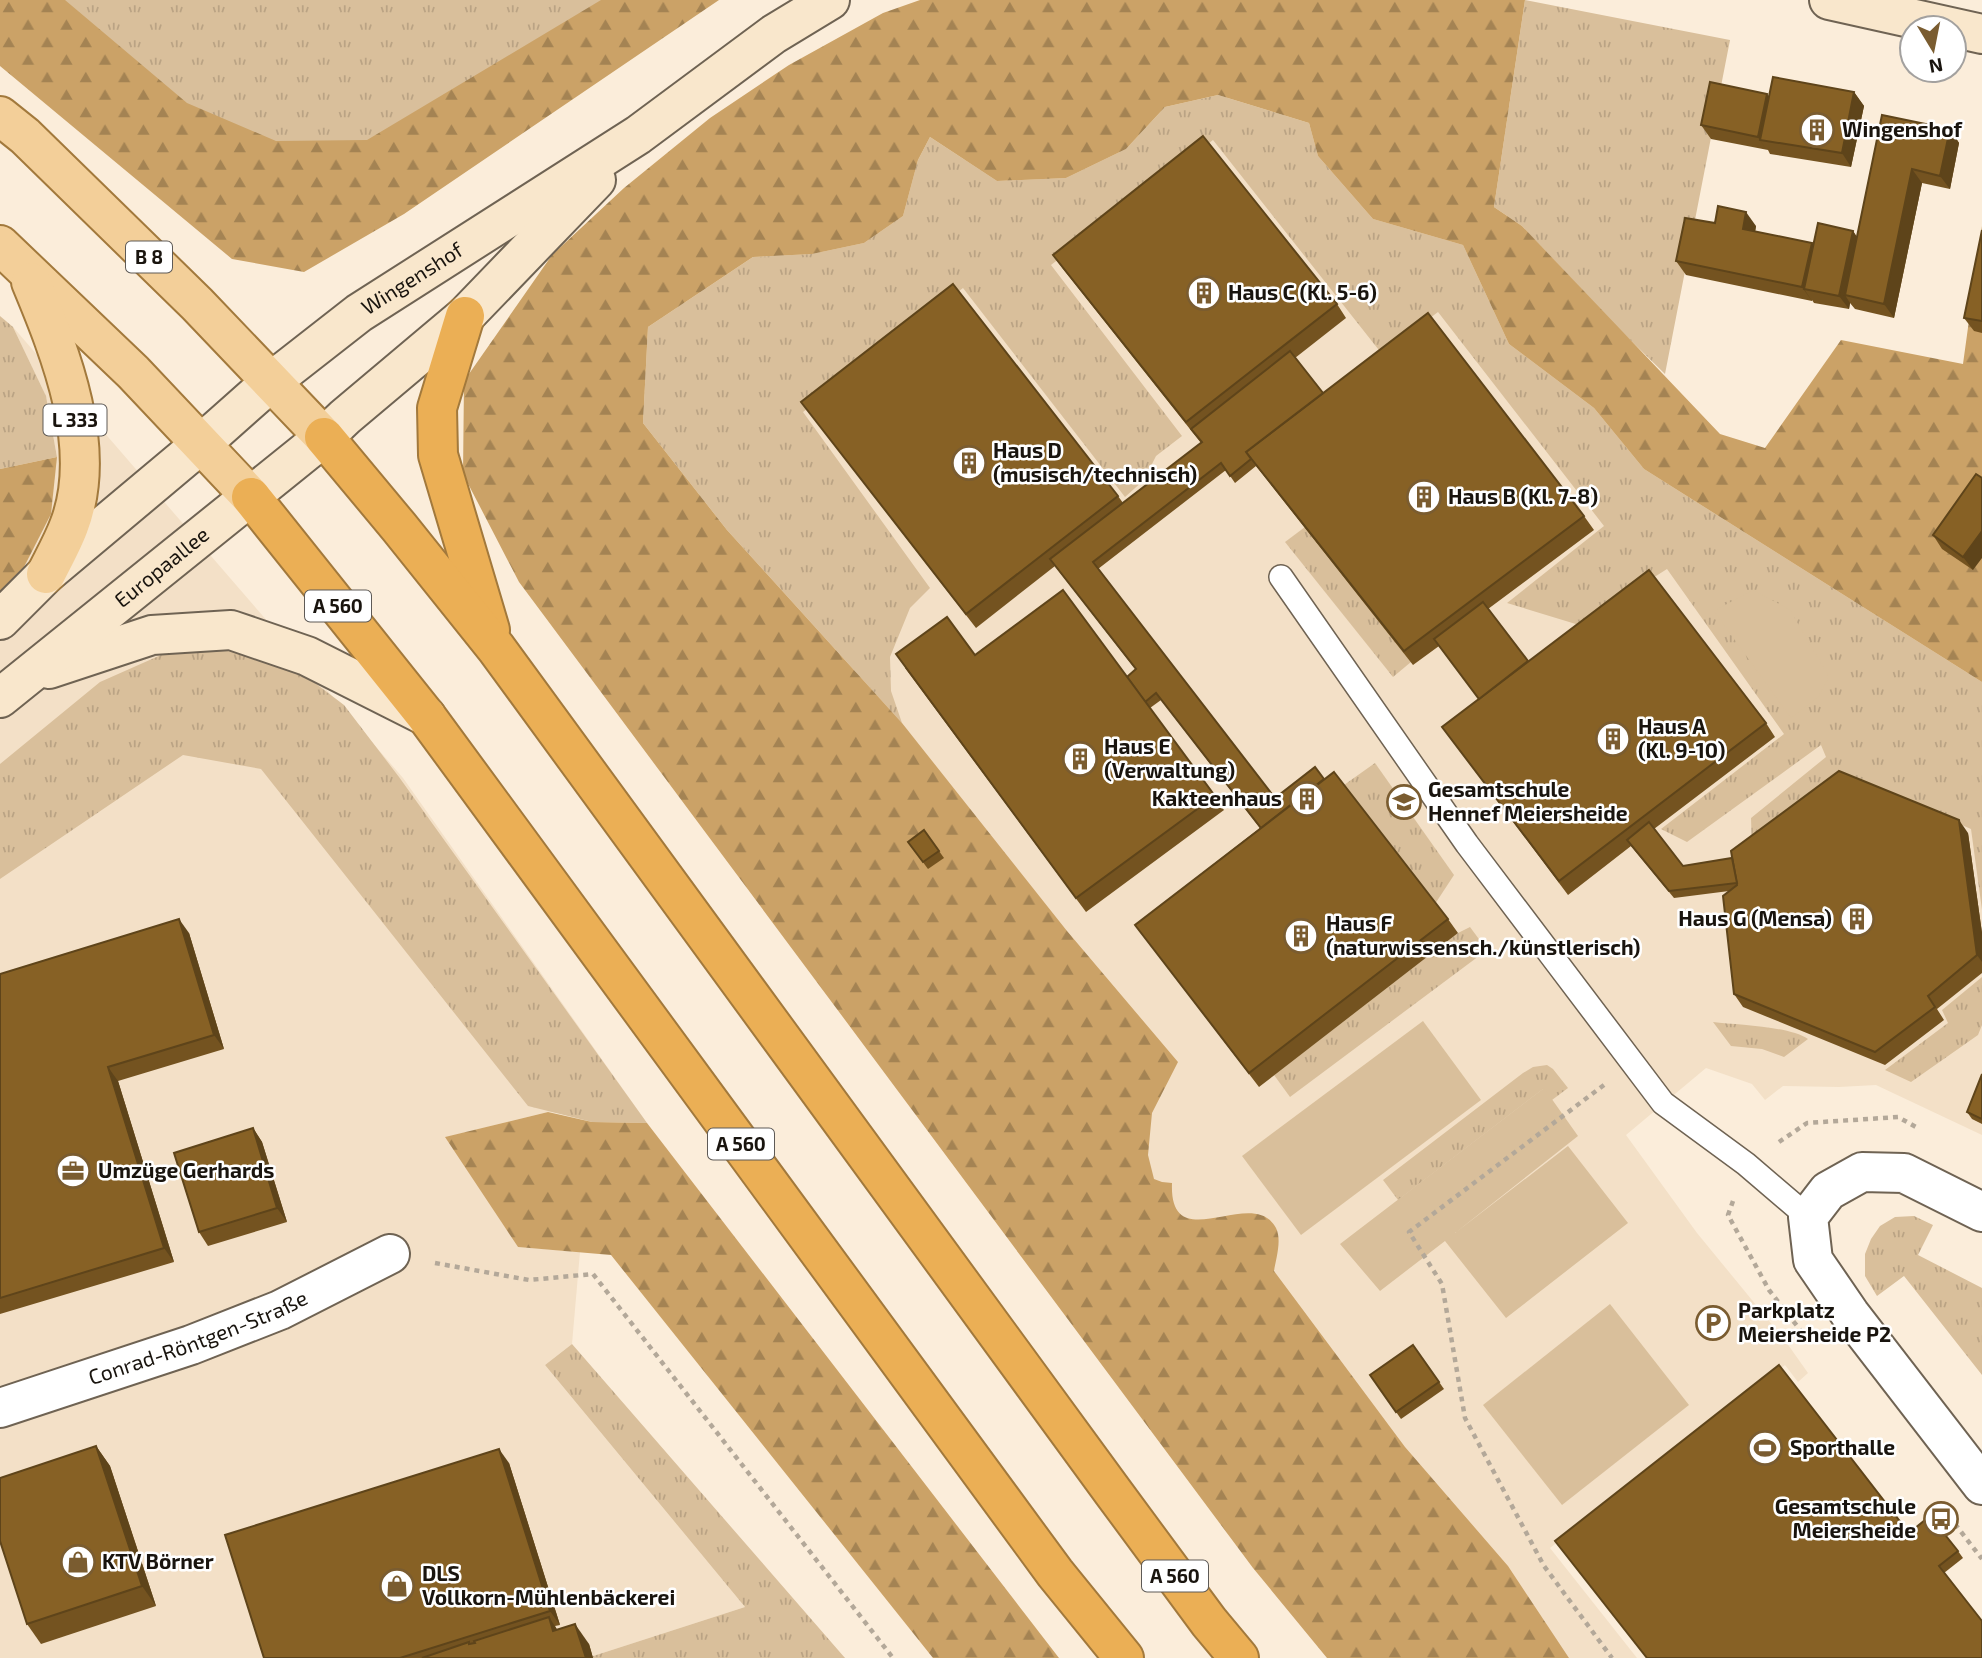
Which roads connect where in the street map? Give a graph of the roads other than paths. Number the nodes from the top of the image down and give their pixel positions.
1 (830, 0) edge
2 (1829, 0) edge
3 (1982, 34) edge
4 (13, 126) edge
5 (638, 135) junction
6 (12, 256) edge
7 (465, 316) junction
8 (272, 381) junction
9 (324, 437) junction
10 (201, 444) junction
11 (251, 497) junction
12 (46, 574) junction
13 (1281, 577) dead end
14 (0, 620) edge
15 (496, 648) junction
16 (14, 687) edge
17 (426, 716) junction
18 (1982, 1212) edge
19 (1808, 1217) junction
20 (390, 1254) road end
21 (0, 1408) edge
22 (1982, 1485) edge
23 (1124, 1658) edge
24 (1239, 1658) edge

1 - 5 main road, Wingenshof
2 - 3 main road
4 - 8 main road, B 8
5 - 7 main road, Wingenshof
5 - 8 main road, Wingenshof
6 - 10 main road
6 - 12 main road, L 333
7 - 9 main road, Wingenshof
7 - 15 highway
8 - 9 main road, B 8
8 - 10 main road, Wingenshof / L 333
9 - 11 main road, Europaallee
9 - 15 highway, A 560
10 - 11 main road
10 - 12 main road, L 333
11 - 16 main road, Europaallee
11 - 17 highway, A 560
12 - 14 main road, L 333
13 - 19 lane
15 - 24 highway, A 560
16 - 17 main road
17 - 23 highway, A 560
18 - 19 street
19 - 22 street
20 - 21 street, Conrad-Röntgen-Straße

